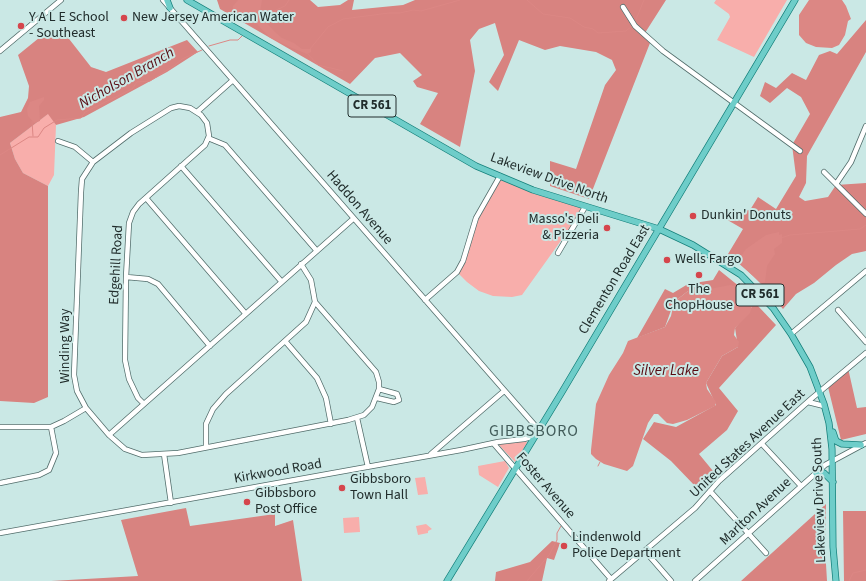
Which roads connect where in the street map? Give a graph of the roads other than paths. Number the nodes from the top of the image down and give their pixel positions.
1 (61, 0) edge
2 (163, 0) edge
3 (168, 0) edge
4 (187, 0) edge
5 (795, 0) edge
6 (623, 7) dead end
7 (170, 8) junction
8 (0, 51) edge
9 (233, 80) junction
10 (733, 102) junction
11 (197, 112) junction
12 (866, 126) edge
13 (208, 138) junction
14 (58, 141) dead end
15 (800, 151) dead end
16 (93, 162) junction
17 (181, 166) junction
18 (824, 172) dead end
19 (500, 176) junction
20 (836, 184) junction
21 (146, 198) junction
22 (585, 207) junction
23 (866, 214) edge
24 (353, 218) junction
25 (659, 229) junction
26 (317, 251) junction
27 (558, 253) dead end
28 (301, 264) junction
29 (866, 271) edge
30 (126, 277) junction
31 (281, 281) junction
32 (425, 300) junction
33 (315, 302) junction
34 (838, 310) dead end
35 (245, 312) junction
36 (792, 334) junction
37 (285, 341) junction
38 (866, 342) edge
39 (210, 346) junction
40 (866, 353) edge
41 (379, 389) junction
42 (504, 391) junction
43 (820, 393) junction
44 (377, 398) junction
45 (808, 402) junction
46 (144, 404) junction
47 (824, 406) junction
48 (86, 408) junction
49 (357, 418) junction
50 (829, 423) junction
51 (331, 424) junction
52 (51, 426) junction
53 (0, 427) edge
54 (539, 430) junction
55 (109, 435) junction
56 (535, 436) junction
57 (494, 444) junction
58 (762, 444) junction
59 (863, 444) edge
60 (206, 447) junction
61 (164, 454) junction
62 (430, 455) junction
63 (833, 460) junction
64 (368, 467) junction
65 (515, 468) junction
66 (816, 473) junction
67 (0, 483) edge
68 (833, 483) junction
69 (800, 486) junction
70 (710, 491) junction
71 (171, 502) junction
72 (0, 533) edge
73 (749, 534) junction
74 (645, 551) junction
75 (766, 553) dead end
76 (610, 580) edge
77 (447, 581) edge
78 (670, 581) edge
79 (695, 581) edge
80 (836, 581) edge

1 - 8 street
2 - 7 street, Haddon Avenue
3 - 7 main road
4 - 19 main road, Lakeview Drive North / CR 561
5 - 10 main road, Clementon Road East
6 - 10 street
7 - 9 street, Haddon Avenue
9 - 11 street
9 - 24 street, Haddon Avenue
10 - 15 street
10 - 25 main road, Clementon Road East
11 - 13 street
11 - 16 street, Winding Way
12 - 20 street
13 - 17 street, Edgehill Road
13 - 26 street
14 - 16 street
16 - 48 street, Winding Way
17 - 21 street, Edgehill Road
17 - 31 street
18 - 20 street
19 - 22 main road, Lakeview Drive North / CR 561
19 - 32 street
20 - 23 street
21 - 30 street, Edgehill Road
21 - 35 street
22 - 25 main road, Lakeview Drive North / CR 561
22 - 27 street
24 - 26 street
24 - 32 street, Haddon Avenue
25 - 36 main road, Lakeview Drive South / CR 561
25 - 54 main road, Clementon Road East
26 - 28 street
28 - 31 street
28 - 33 street
29 - 36 street
30 - 39 street
30 - 46 street, Edgehill Road
31 - 35 street
32 - 42 street, Haddon Avenue
33 - 37 street
33 - 41 street
34 - 38 street
35 - 39 street
36 - 43 main road, Lakeview Drive South / CR 561
37 - 51 street
37 - 60 street
39 - 46 street
40 - 43 street, United States Avenue East
41 - 44 street
41 - 44 street
42 - 54 street, Haddon Avenue
42 - 62 street
43 - 45 street, United States Avenue East
43 - 47 main road, Lakeview Drive South / CR 561
44 - 49 street
45 - 47 street
45 - 58 street, United States Avenue East
46 - 55 street
47 - 50 main road, Lakeview Drive South / CR 561
48 - 52 street
48 - 55 street, Winding Way
49 - 51 street, Winding Way
49 - 64 street
50 - 59 main road
50 - 63 main road, Lakeview Drive South / CR 561
51 - 60 street, Winding Way
52 - 53 street
52 - 67 street
54 - 56 main road, Clementon Road East
55 - 61 street, Winding Way
56 - 57 street, Kirkwood Road
56 - 65 main road, Clementon Road East
57 - 62 street, Kirkwood Road
57 - 65 street, Foster Avenue
58 - 69 street
58 - 70 street, United States Avenue East
59 - 63 street, Marlton Avenue
60 - 61 street, Winding Way
61 - 71 street
62 - 64 street, Kirkwood Road
63 - 66 street, Marlton Avenue
63 - 68 main road, Lakeview Drive South / CR 561
64 - 71 street, Kirkwood Road
65 - 76 street, Foster Avenue
65 - 77 main road, Clementon Road East
66 - 68 main road
66 - 69 street, Marlton Avenue
68 - 80 main road, Lakeview Drive South / CR 561
69 - 73 street, Marlton Avenue
70 - 73 street
70 - 74 street, United States Avenue East
71 - 72 street, Kirkwood Road
73 - 75 street
73 - 79 street, Marlton Avenue
74 - 76 street, United States Avenue East
74 - 78 street

